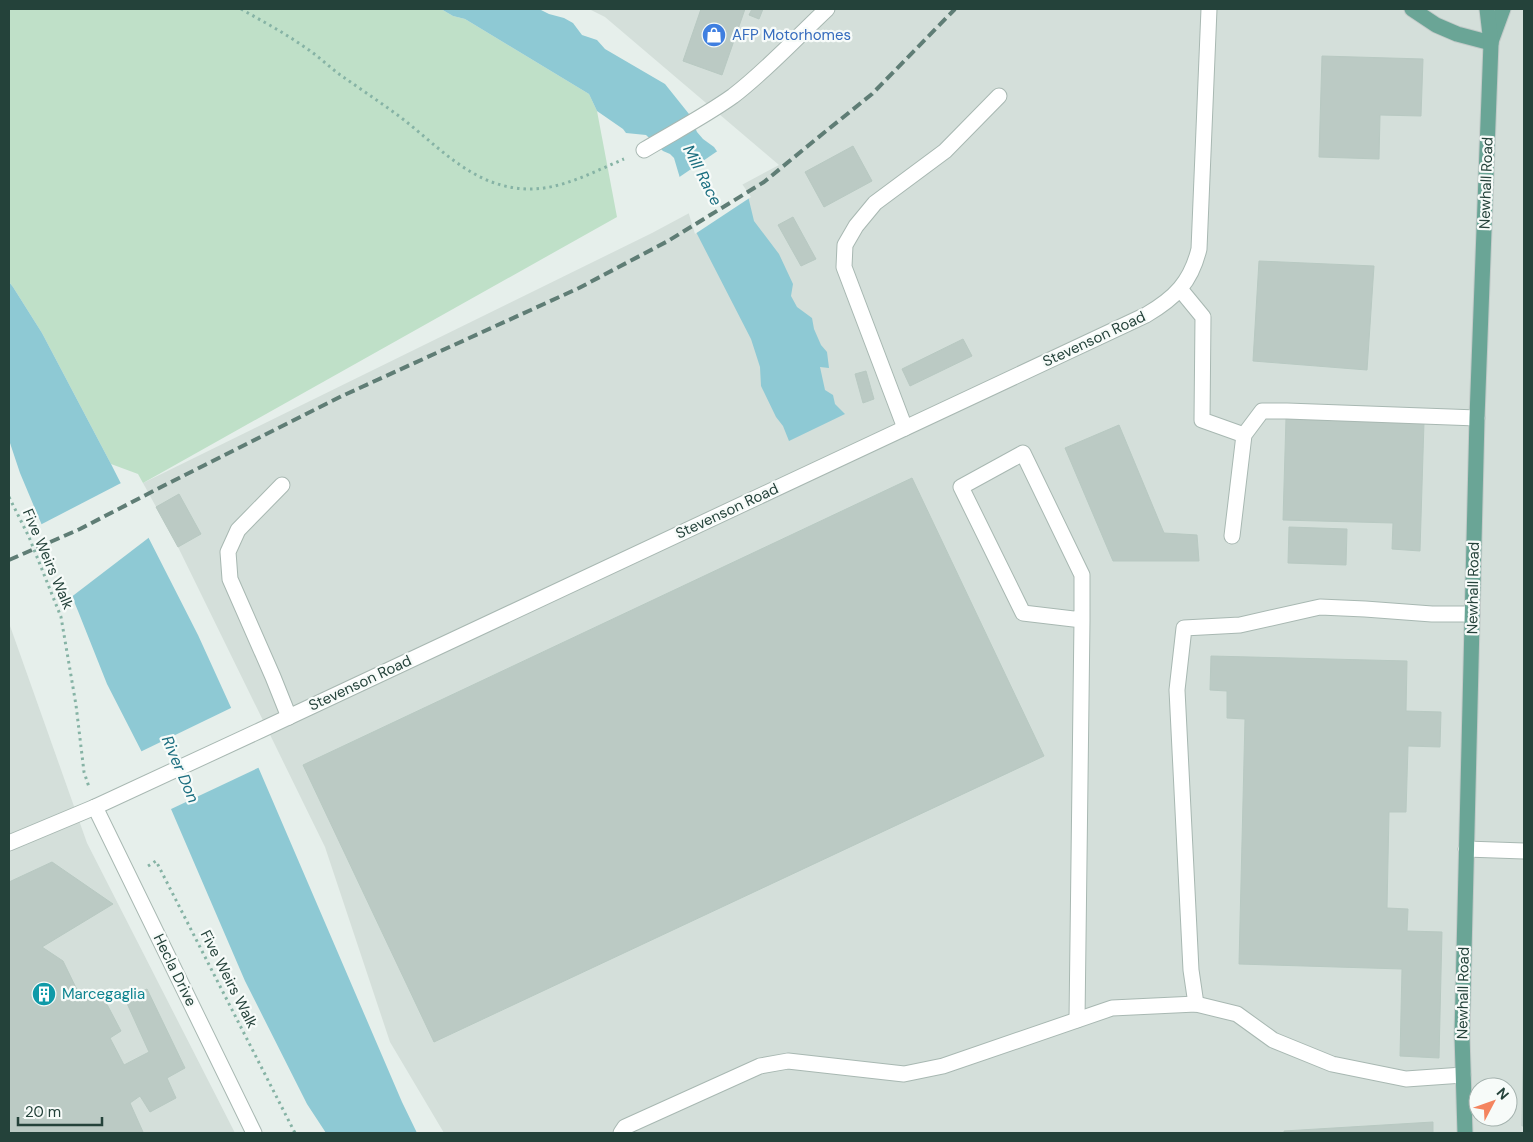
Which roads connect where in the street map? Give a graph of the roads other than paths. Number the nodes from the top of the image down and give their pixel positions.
1 (827, 9) edge
2 (1209, 9) edge
3 (1412, 9) edge
4 (1487, 9) edge
5 (1504, 9) edge
6 (1491, 43) junction
7 (998, 96) dead end
8 (644, 150) road end
9 (1180, 289) junction
10 (1477, 418) junction
11 (905, 428) junction
12 (1244, 435) junction
13 (282, 485) dead end
14 (1232, 536) dead end
15 (1472, 614) junction
16 (1082, 620) junction
17 (289, 717) junction
18 (95, 806) junction
19 (9, 843) edge
20 (1466, 849) junction
21 (1524, 851) edge
22 (1196, 1004) junction
23 (1077, 1020) junction
24 (1463, 1075) junction
25 (623, 1130) edge
26 (254, 1133) edge
27 (1466, 1133) edge

1 - 8 street
2 - 9 street, Stevenson Road
3 - 6 main road
4 - 6 main road, Newhall Road
5 - 6 main road, Newhall Road
6 - 10 main road, Newhall Road
7 - 11 street
9 - 11 street, Stevenson Road
9 - 12 street
10 - 12 street
10 - 15 main road, Newhall Road
11 - 17 street, Stevenson Road
12 - 14 street
13 - 17 street
15 - 20 main road, Newhall Road
15 - 22 street
16 - 16 street
16 - 23 street
17 - 18 street, Stevenson Road
18 - 19 street, Stevenson Road
18 - 26 street, Hecla Drive
20 - 21 street
20 - 24 main road, Newhall Road
22 - 23 street
22 - 24 street
23 - 25 street
24 - 27 main road, Newhall Road

